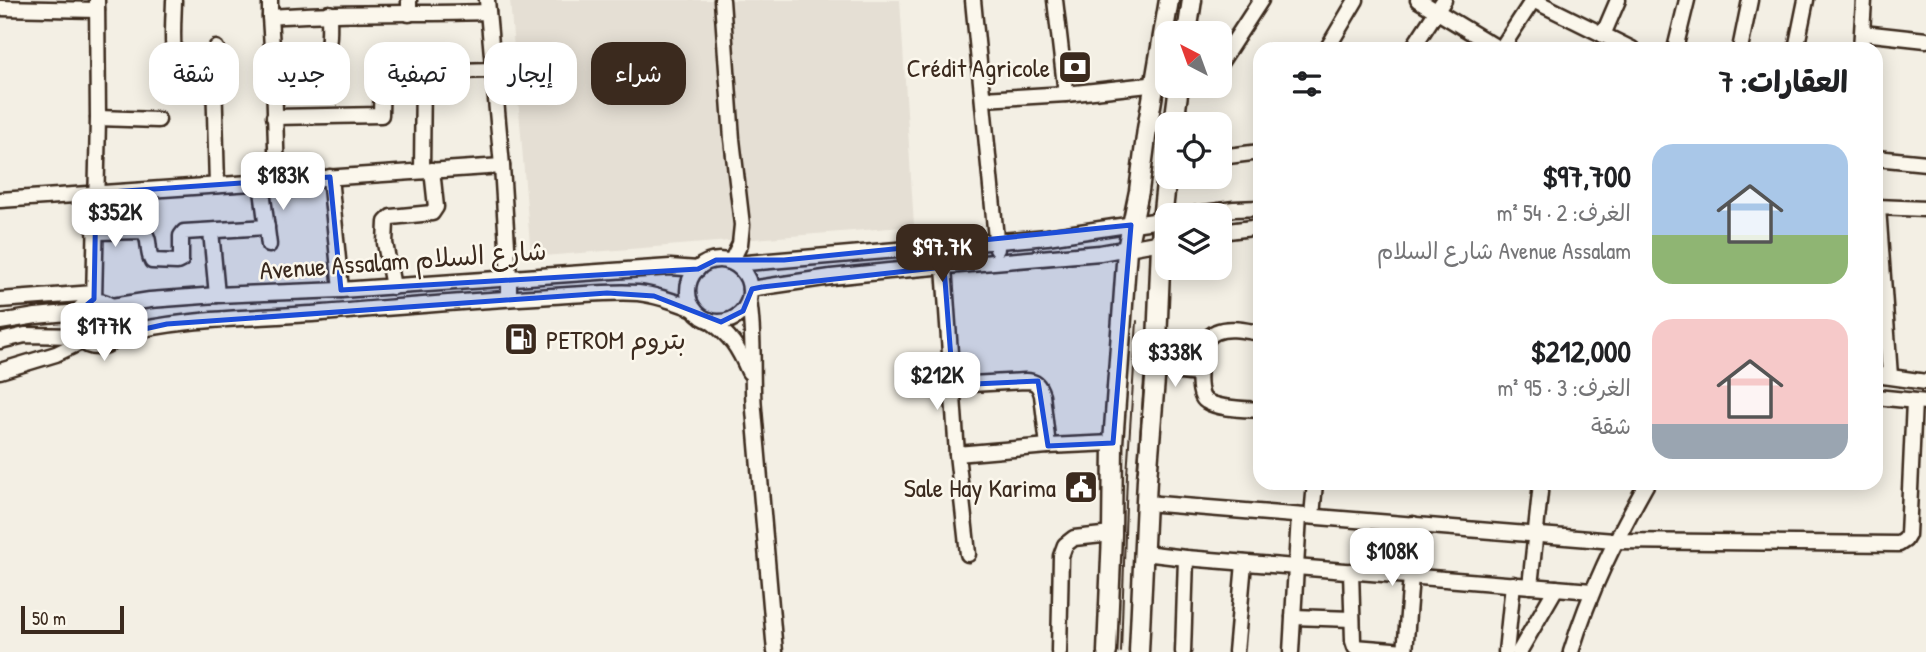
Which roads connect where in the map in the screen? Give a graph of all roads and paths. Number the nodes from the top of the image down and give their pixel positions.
1 (174, 0) edge
2 (270, 0) edge
3 (722, 0) edge
4 (973, 0) edge
5 (1055, 0) edge
6 (1169, 0) edge
7 (1192, 0) edge
8 (1261, 0) edge
9 (1356, 0) edge
10 (1418, 0) edge
11 (1533, 0) edge
12 (1618, 0) edge
13 (1687, 0) edge
14 (1750, 0) edge
15 (1806, 0) edge
16 (1864, 0) edge
17 (97, 5) edge
18 (487, 6) edge
19 (1440, 6) edge
20 (312, 7) edge
21 (409, 7) edge
22 (0, 8) edge
23 (330, 13) junction
24 (270, 16) junction
25 (1167, 21) edge
26 (1189, 21) edge
27 (1863, 33) junction
28 (1603, 35) junction
29 (1926, 40) edge
30 (174, 42) edge
31 (328, 42) edge
32 (490, 42) edge
33 (1331, 42) edge
34 (1417, 42) edge
35 (1490, 42) edge
36 (1505, 42) edge
37 (1618, 42) edge
38 (1677, 42) edge
39 (1741, 42) edge
40 (1797, 42) edge
41 (1862, 42) edge
42 (1232, 45) edge
43 (1155, 85) edge
44 (1066, 94) junction
45 (1158, 98) edge
46 (983, 99) junction
47 (215, 105) edge
48 (381, 105) edge
49 (424, 105) edge
50 (496, 105) edge
51 (274, 117) junction
52 (98, 118) junction
53 (158, 120) dead end
54 (1253, 153) edge
55 (1232, 156) edge
56 (1883, 159) edge
57 (1926, 163) edge
58 (502, 166) junction
59 (427, 171) junction
60 (330, 177) junction
61 (277, 181) junction
62 (261, 182) junction
63 (217, 185) junction
64 (96, 193) junction
65 (0, 200) edge
66 (1883, 207) edge
67 (1253, 208) edge
68 (1232, 209) edge
69 (1926, 209) edge
70 (1155, 221) edge
71 (1131, 225) junction
72 (267, 228) junction
73 (1253, 228) edge
74 (1232, 230) edge
75 (211, 231) junction
76 (95, 232) junction
77 (996, 242) junction
78 (1155, 244) edge
79 (269, 246) dead end
80 (1127, 249) junction
81 (998, 261) junction
82 (733, 263) junction
83 (944, 267) junction
84 (698, 269) junction
85 (509, 277) junction
86 (1162, 280) edge
87 (393, 286) junction
88 (341, 290) junction
89 (217, 295) junction
90 (750, 295) junction
91 (94, 297) junction
92 (509, 298) junction
93 (0, 300) edge
94 (112, 306) junction
95 (694, 309) junction
96 (78, 312) junction
97 (709, 320) junction
98 (0, 322) edge
99 (1253, 332) edge
100 (41, 335) junction
101 (117, 335) junction
102 (81, 339) junction
103 (0, 341) edge
104 (47, 357) junction
105 (1156, 367) junction
106 (0, 371) edge
107 (1199, 374) junction
108 (751, 376) junction
109 (1883, 376) edge
110 (1926, 382) edge
111 (953, 385) junction
112 (1883, 398) edge
113 (1920, 402) edge
114 (1253, 409) edge
115 (1114, 443) junction
116 (1048, 446) junction
117 (957, 454) junction
118 (1313, 490) edge
119 (1540, 490) edge
120 (1643, 490) edge
121 (1146, 503) junction
122 (1305, 516) junction
123 (1413, 524) junction
124 (1112, 534) junction
125 (1535, 534) junction
126 (1614, 541) junction
127 (968, 554) dead end
128 (1144, 554) junction
129 (1186, 558) junction
130 (1244, 563) junction
131 (1295, 567) junction
132 (1351, 572) junction
133 (1411, 576) junction
134 (1513, 584) junction
135 (1530, 586) junction
136 (1556, 588) junction
137 (1592, 591) junction
138 (1293, 617) junction
139 (1352, 619) junction
140 (775, 652) edge
141 (1059, 652) edge
142 (1107, 652) edge
143 (1139, 652) edge
144 (1182, 652) edge
145 (1236, 652) edge
146 (1291, 652) edge
147 (1405, 652) edge
148 (1506, 652) edge
149 (1519, 652) edge
150 (1571, 652) edge

1 - 30 street
2 - 24 street
3 - 82 street
4 - 46 street
5 - 44 street
6 - 25 main road
7 - 26 main road
8 - 42 street
9 - 33 street
10 - 19 street
11 - 28 street
11 - 36 street
12 - 28 street
13 - 38 street
14 - 39 street
15 - 40 street
16 - 27 street
17 - 22 street
17 - 52 street
18 - 21 street
18 - 32 street
19 - 34 street
19 - 35 street
20 - 23 street
20 - 24 street
21 - 23 street
23 - 31 street
24 - 51 street
27 - 29 street
27 - 41 street
28 - 37 street
43 - 44 street
44 - 46 street
45 - 71 main road
46 - 77 street
47 - 63 street
48 - 51 street
49 - 59 street
50 - 58 street
51 - 61 street
52 - 53 street
52 - 64 street
54 - 55 street
56 - 57 street
58 - 59 street
58 - 85 street
59 - 60 street
59 - 87 street
60 - 61 street
60 - 88 street
61 - 62 street
62 - 63 street
62 - 72 street
63 - 64 street
64 - 65 street
64 - 76 street
66 - 69 street
67 - 68 street
70 - 71 street
71 - 77 street
71 - 80 main road
72 - 75 street
72 - 79 street
73 - 74 street
75 - 76 street
75 - 89 street
76 - 91 street
77 - 81 street
77 - 82 street
78 - 80 street
80 - 81 street
80 - 115 main road
81 - 83 street
82 - 84 street
82 - 90 street
83 - 90 street
83 - 111 street
84 - 85 street, Avenue Assalam شارع السلام
84 - 95 street
85 - 87 street, Avenue Assalam شارع السلام
85 - 92 street
86 - 105 main road
87 - 88 street, Avenue Assalam شارع السلام
88 - 89 street, Avenue Assalam شارع السلام
89 - 94 street, Avenue Assalam شارع السلام
90 - 97 street
90 - 108 street
91 - 93 street
91 - 94 street
91 - 96 street
92 - 95 street, Avenue Assalam شارع السلام
92 - 101 street, Avenue Assalam شارع السلام
94 - 101 street
95 - 97 street
96 - 98 street
96 - 102 street
97 - 108 street
99 - 107 street
100 - 102 street
100 - 103 street
100 - 104 street
101 - 102 street
102 - 104 street
104 - 106 street
105 - 107 street
105 - 121 main road
107 - 114 street
108 - 140 street
109 - 110 street
111 - 116 street
111 - 117 street
112 - 113 street
113 - 126 street
115 - 116 street
115 - 124 main road
116 - 117 street
117 - 127 street
118 - 122 street
119 - 125 street
120 - 126 street
121 - 122 street
121 - 128 main road
122 - 123 street
122 - 131 street
123 - 125 street
123 - 133 street
124 - 141 street
124 - 142 main road
125 - 126 street
125 - 135 street
126 - 137 street
128 - 129 street
128 - 143 main road
129 - 130 street
129 - 144 street
130 - 131 street
130 - 145 street
131 - 132 street
131 - 138 street
132 - 133 street
132 - 139 street
133 - 134 street
133 - 147 street
134 - 135 street
134 - 148 street
135 - 136 street
136 - 137 street
136 - 149 street
137 - 150 street
138 - 139 street
138 - 146 street
139 - 147 street

